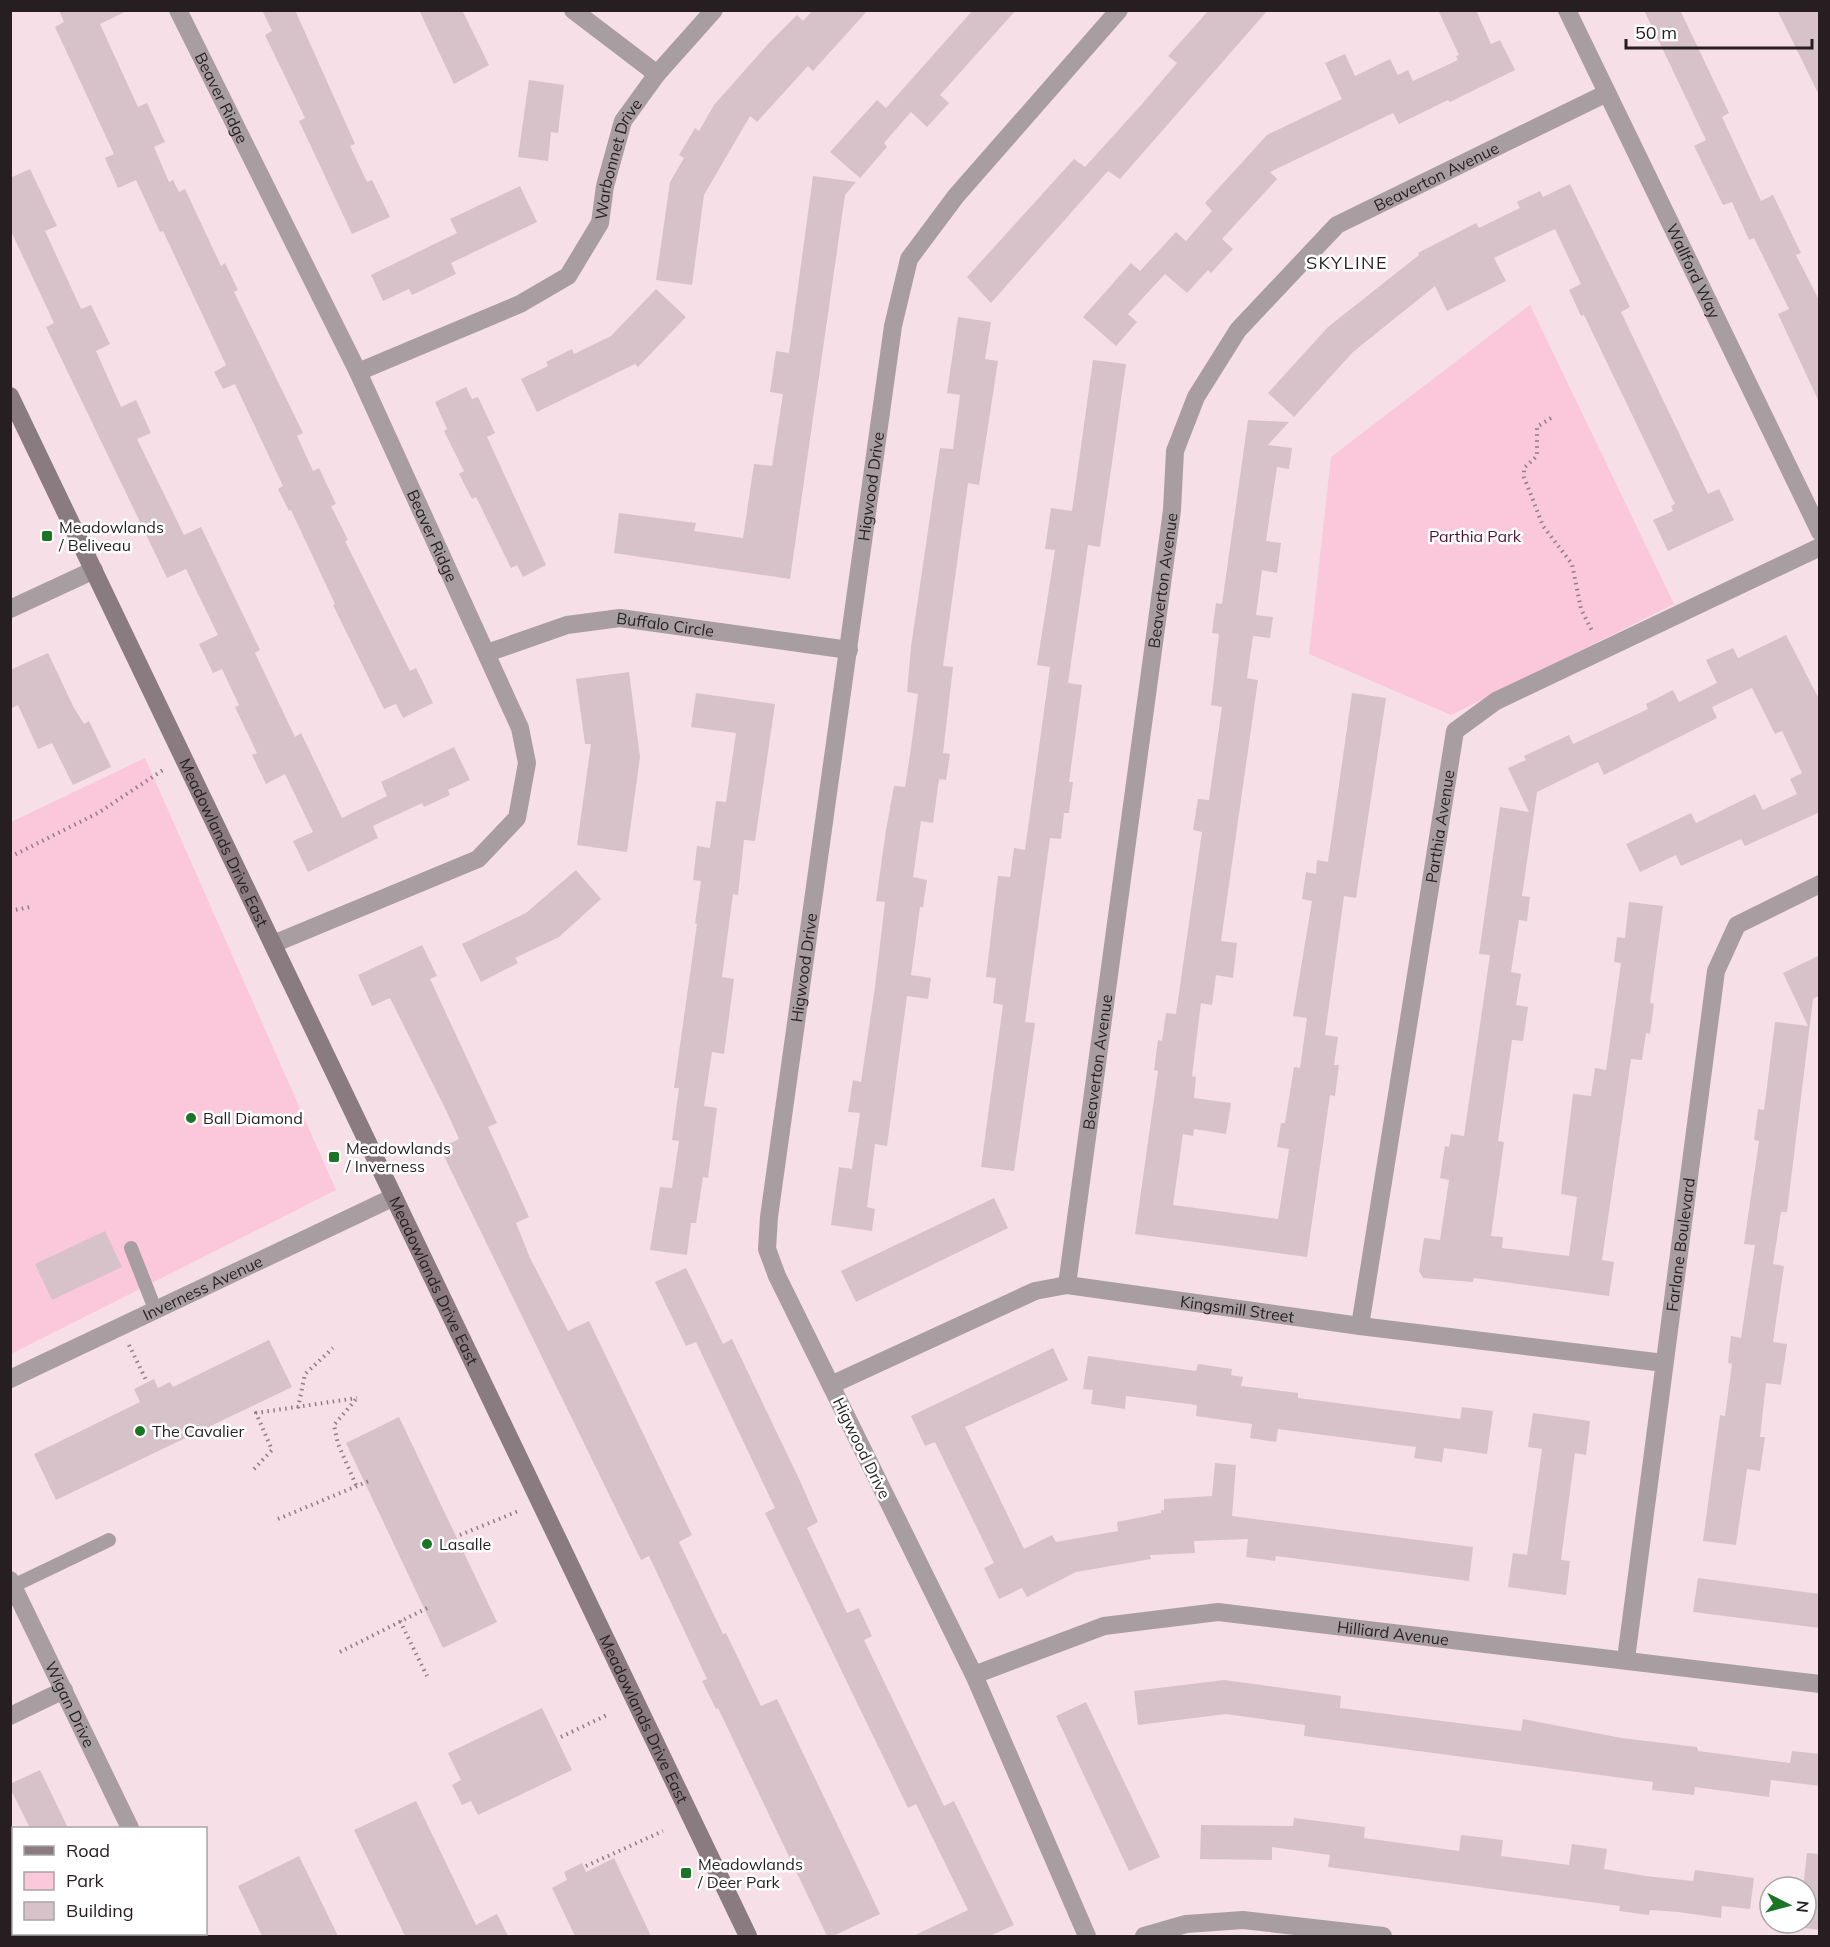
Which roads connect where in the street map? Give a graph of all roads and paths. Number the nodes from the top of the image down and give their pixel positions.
1 (178, 10) edge
2 (573, 10) edge
3 (714, 10) edge
4 (1119, 10) edge
5 (1567, 10) edge
6 (657, 74) junction
7 (1607, 93) junction
8 (358, 372) junction
9 (10, 396) edge
10 (1551, 418) dead end
11 (1820, 532) edge
12 (1820, 547) edge
13 (94, 570) junction
14 (10, 609) edge
15 (849, 650) junction
16 (1602, 651) junction
17 (487, 653) junction
18 (184, 759) junction
19 (10, 856) edge
20 (1820, 884) edge
21 (30, 907) dead end
22 (10, 910) edge
23 (273, 944) junction
24 (394, 1197) junction
25 (131, 1248) dead end
26 (1067, 1286) junction
27 (155, 1309) junction
28 (119, 1326) junction
29 (1360, 1326) junction
30 (333, 1348) dead end
31 (1664, 1363) junction
32 (10, 1379) edge
33 (147, 1382) dead end
34 (831, 1385) junction
35 (298, 1407) junction
36 (254, 1469) dead end
37 (369, 1481) dead end
38 (356, 1485) junction
39 (539, 1503) junction
40 (278, 1520) dead end
41 (460, 1535) dead end
42 (109, 1540) dead end
43 (12, 1583) edge
44 (429, 1607) dead end
45 (400, 1622) junction
46 (340, 1652) dead end
47 (1626, 1659) junction
48 (974, 1675) junction
49 (427, 1676) dead end
50 (1820, 1684) edge
51 (64, 1690) junction
52 (607, 1715) dead end
53 (10, 1716) edge
54 (561, 1737) dead end
55 (130, 1827) edge
56 (663, 1831) dead end
57 (586, 1866) dead end
58 (1309, 1932) edge
59 (748, 1936) edge
60 (1087, 1936) edge
61 (1144, 1936) edge
62 (1383, 1936) edge

1 - 8 street, Beaver Ridge
2 - 6 street
3 - 6 street, Warbonnet Drive
4 - 15 street, Higwood Drive
5 - 7 street, Wallford Way
6 - 8 street, Warbonnet Drive
7 - 11 street, Wallford Way
7 - 26 street, Beaverton Avenue
8 - 17 street, Beaver Ridge
9 - 13 main road, Meadowlands Drive East
10 - 16 path
12 - 16 street, Parthia Avenue
13 - 14 street
13 - 18 main road, Meadowlands Drive East
15 - 17 street, Buffalo Circle
15 - 34 street, Higwood Drive
16 - 29 street, Parthia Avenue
17 - 23 street, Beaver Ridge
18 - 19 path
18 - 23 main road, Meadowlands Drive East
20 - 31 street, Farlane Boulevard
21 - 22 path
23 - 24 main road, Meadowlands Drive East
24 - 27 street, Inverness Avenue
24 - 39 main road, Meadowlands Drive East
25 - 27 lane
26 - 29 street, Kingsmill Street
26 - 34 street, Kingsmill Street
27 - 28 street, Inverness Avenue
28 - 32 street, Inverness Avenue
28 - 33 path
29 - 31 street, Kingsmill Street
30 - 35 path
31 - 47 street, Farlane Boulevard
34 - 48 street, Higwood Drive
35 - 36 path
35 - 38 path
37 - 38 path
38 - 40 path
39 - 41 path
39 - 59 main road, Meadowlands Drive East
42 - 43 lane
43 - 51 street, Wigan Drive
44 - 45 path
45 - 46 path
45 - 49 path
47 - 48 street, Hilliard Avenue
47 - 50 street, Hilliard Avenue
48 - 60 street, Higwood Drive
51 - 53 street
51 - 55 street, Wigan Drive
52 - 54 path
56 - 57 path
58 - 61 street
58 - 62 street

